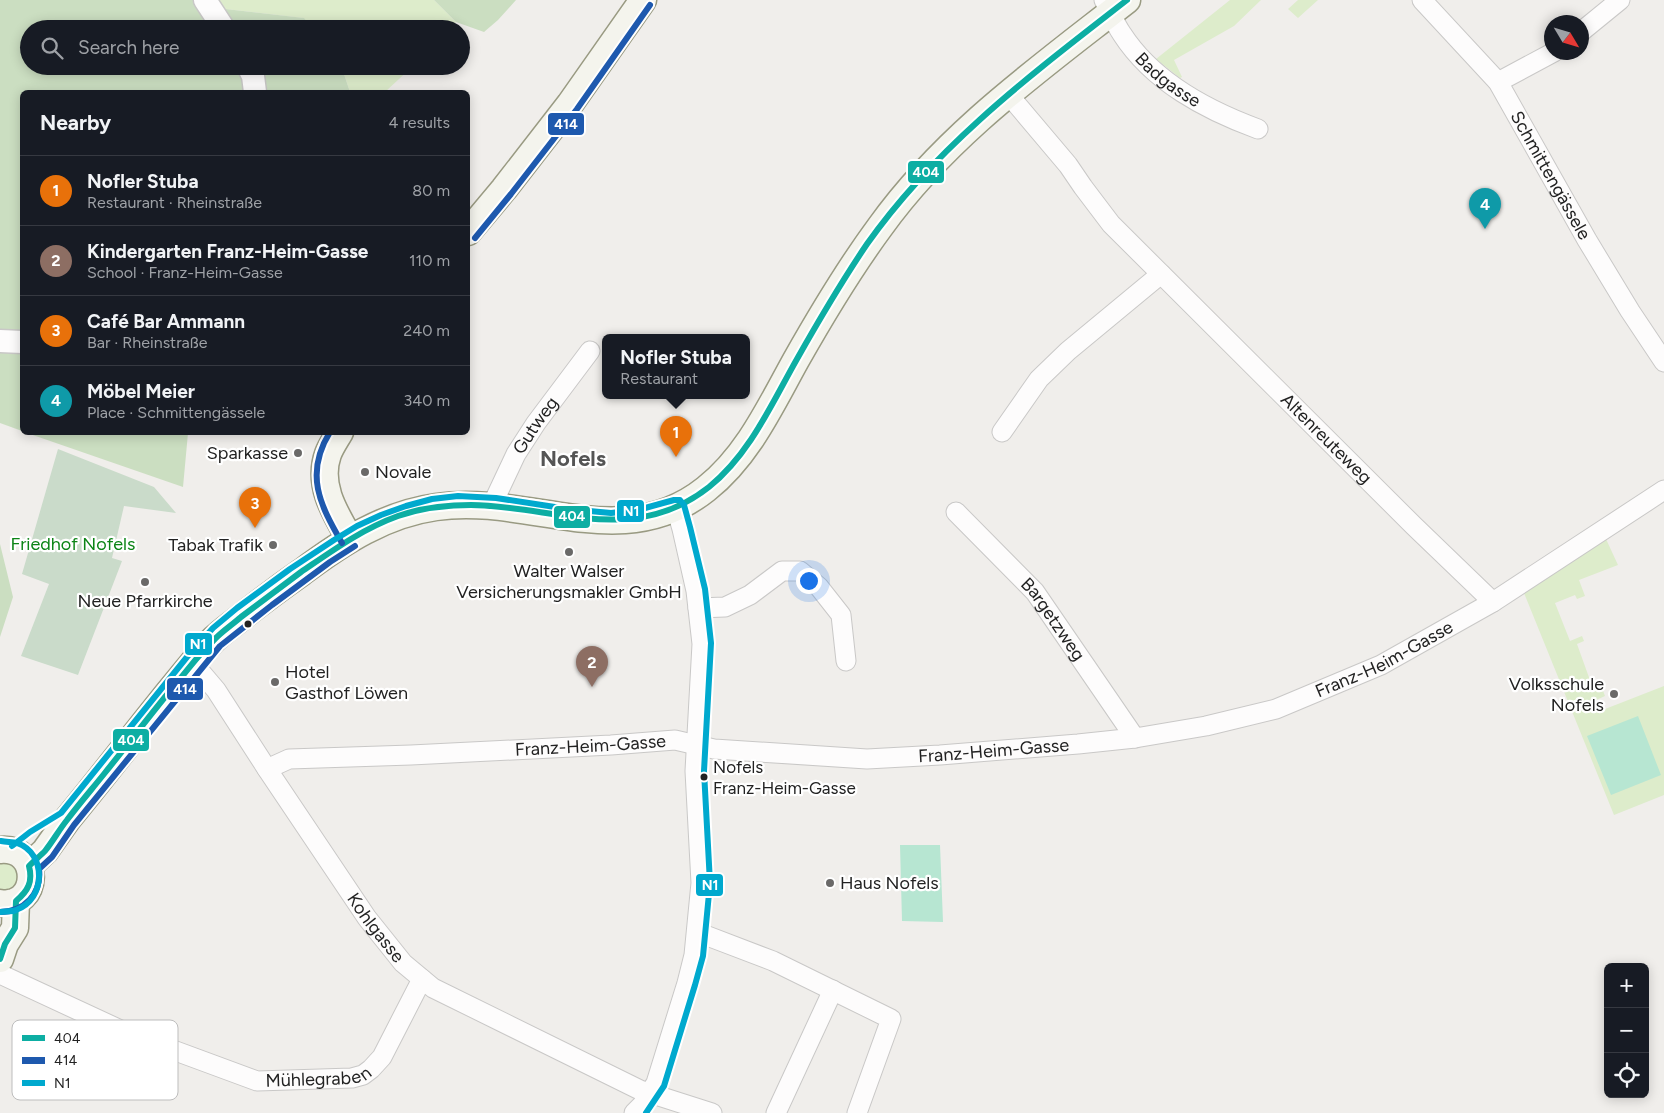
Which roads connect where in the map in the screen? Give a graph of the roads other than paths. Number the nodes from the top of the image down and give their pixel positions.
1 (205, 0) edge
2 (643, 0) edge
3 (1422, 0) edge
4 (1620, 0) edge
5 (1114, 4) edge
6 (218, 20) edge
7 (1589, 25) edge
8 (1544, 57) edge
9 (252, 75) edge
10 (1498, 82) junction
11 (255, 90) edge
12 (1008, 94) junction
13 (1258, 130) dead end
14 (470, 229) edge
15 (1161, 274) junction
16 (0, 341) edge
17 (20, 342) edge
18 (590, 351) dead end
19 (1664, 362) edge
20 (1002, 432) dead end
21 (338, 435) edge
22 (1664, 490) edge
23 (492, 505) junction
24 (676, 508) junction
25 (956, 512) dead end
26 (350, 539) junction
27 (1493, 602) junction
28 (698, 608) junction
29 (846, 660) dead end
30 (193, 663) junction
31 (1135, 738) junction
32 (697, 745) junction
33 (267, 770) junction
34 (16, 856) edge
35 (5, 906) edge
36 (697, 932) junction
37 (3, 952) edge
38 (0, 974) edge
39 (422, 979) junction
40 (833, 990) junction
41 (99, 1020) edge
42 (178, 1052) edge
43 (649, 1093) junction
44 (634, 1113) edge
45 (712, 1113) edge
46 (776, 1113) edge
47 (857, 1113) edge

1 - 6 street
2 - 14 main road
3 - 10 street, Schmittengässele
4 - 7 street
5 - 12 main road
5 - 13 street, Badgasse
8 - 10 street
9 - 11 street
10 - 19 street, Schmittengässele
12 - 15 street, Altenreuteweg
12 - 24 main road
15 - 20 street
15 - 27 street, Altenreuteweg
16 - 17 street
18 - 23 street, Gutweg
21 - 26 main road
22 - 27 street, Franz-Heim-Gasse
23 - 24 main road
23 - 26 main road
24 - 28 street
25 - 31 street, Bargetzweg
26 - 30 main road
27 - 31 street, Franz-Heim-Gasse
28 - 29 street
28 - 32 street
30 - 33 street, Kohlgasse
30 - 34 main road
31 - 32 street, Franz-Heim-Gasse
32 - 33 street, Franz-Heim-Gasse
32 - 36 street
33 - 39 street, Kohlgasse
34 - 35 main road
35 - 37 main road
36 - 40 street
36 - 43 street
38 - 41 street, Mühlegraben
39 - 42 street, Mühlegraben
39 - 43 street, Kohlgasse
40 - 46 street
40 - 47 street
43 - 44 street
43 - 45 street, Kohlgasse

